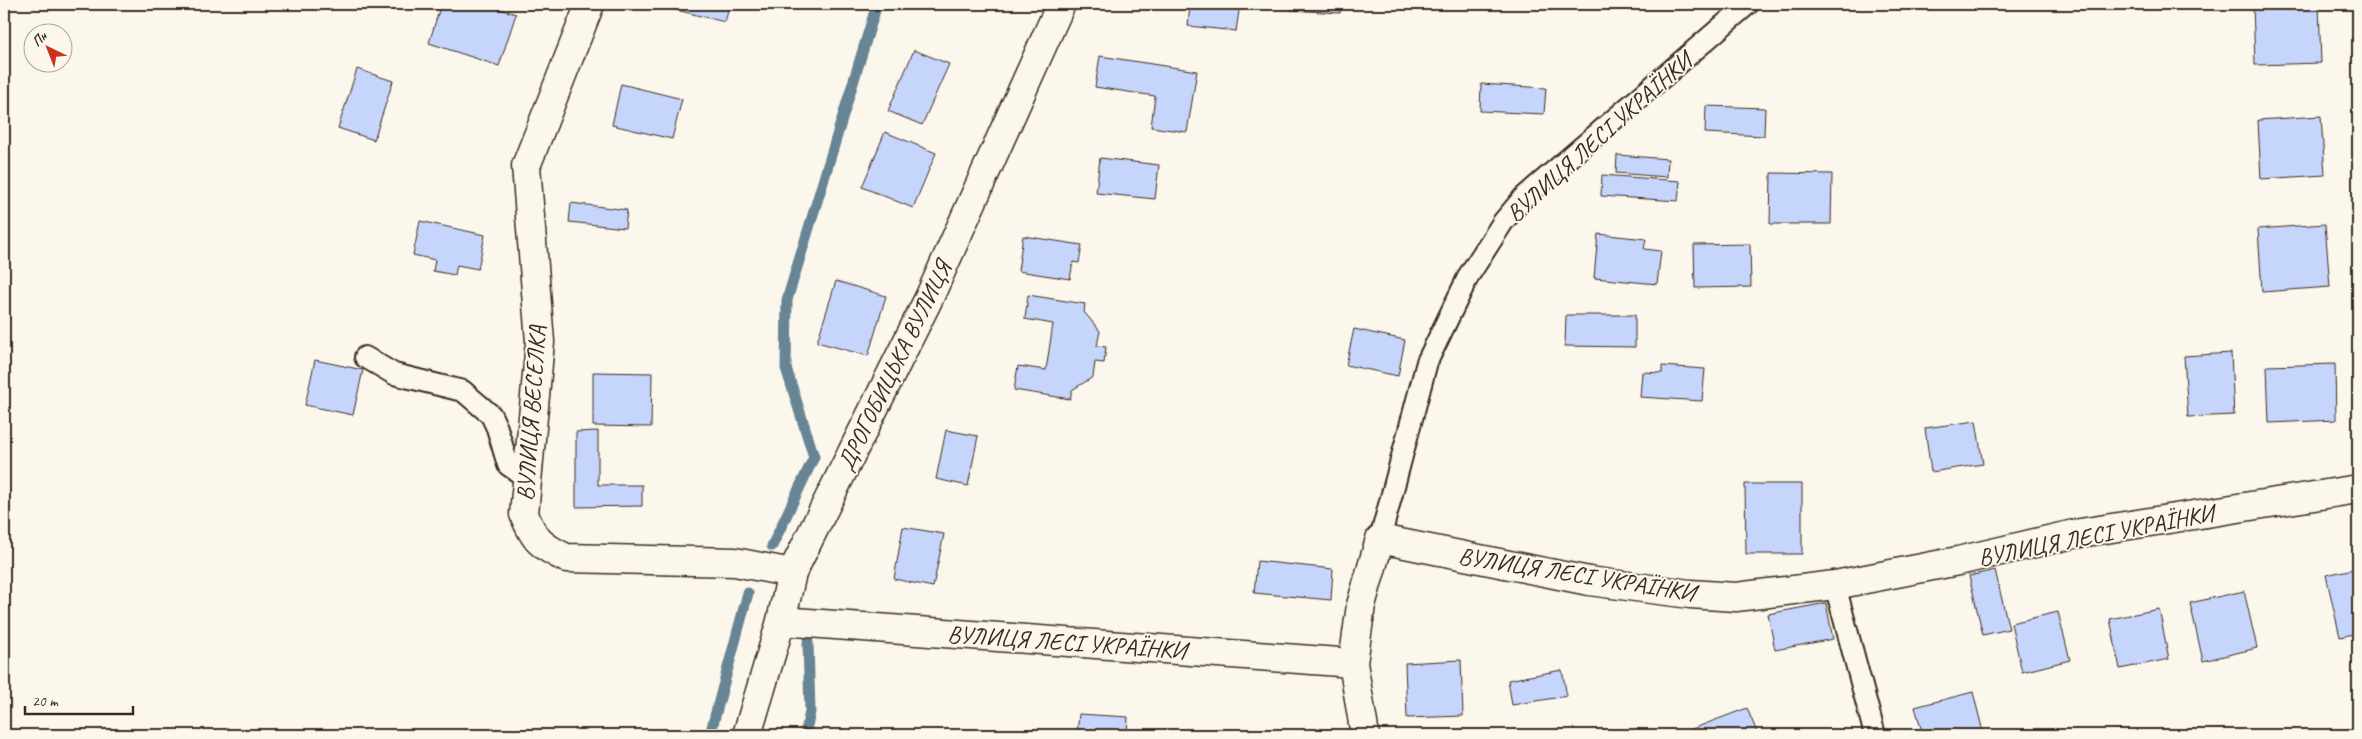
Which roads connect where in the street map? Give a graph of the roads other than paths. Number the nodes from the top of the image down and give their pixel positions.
1 (590, 4) edge
2 (1061, 4) edge
3 (1748, 4) edge
4 (365, 357) dead end
5 (527, 478) junction
6 (2358, 489) edge
7 (1380, 539) junction
8 (792, 573) junction
9 (1835, 585) junction
10 (781, 621) junction
11 (1353, 662) junction
12 (746, 735) edge
13 (1365, 735) edge
14 (1875, 735) edge

1 - 5 street, ВУЛИЦЯ ВЕСЕЛКА
2 - 8 street, ДРОГОБИЦЬКА ВУЛИЦЯ
3 - 7 lane, ВУЛИЦЯ ЛЕСІ УКРАЇНКИ
4 - 5 lane
5 - 8 street, ВУЛИЦЯ ВЕСЕЛКА
6 - 9 street, ВУЛИЦЯ ЛЕСІ УКРАЇНКИ
7 - 9 street, ВУЛИЦЯ ЛЕСІ УКРАЇНКИ
7 - 11 street, ВУЛИЦЯ ЛЕСІ УКРАЇНКИ
8 - 10 street, ДРОГОБИЦЬКА ВУЛИЦЯ
9 - 14 lane
10 - 11 street, ВУЛИЦЯ ЛЕСІ УКРАЇНКИ
10 - 12 street, ДРОГОБИЦЬКА ВУЛИЦЯ
11 - 13 street, ВУЛИЦЯ ЛЕСІ УКРАЇНКИ

